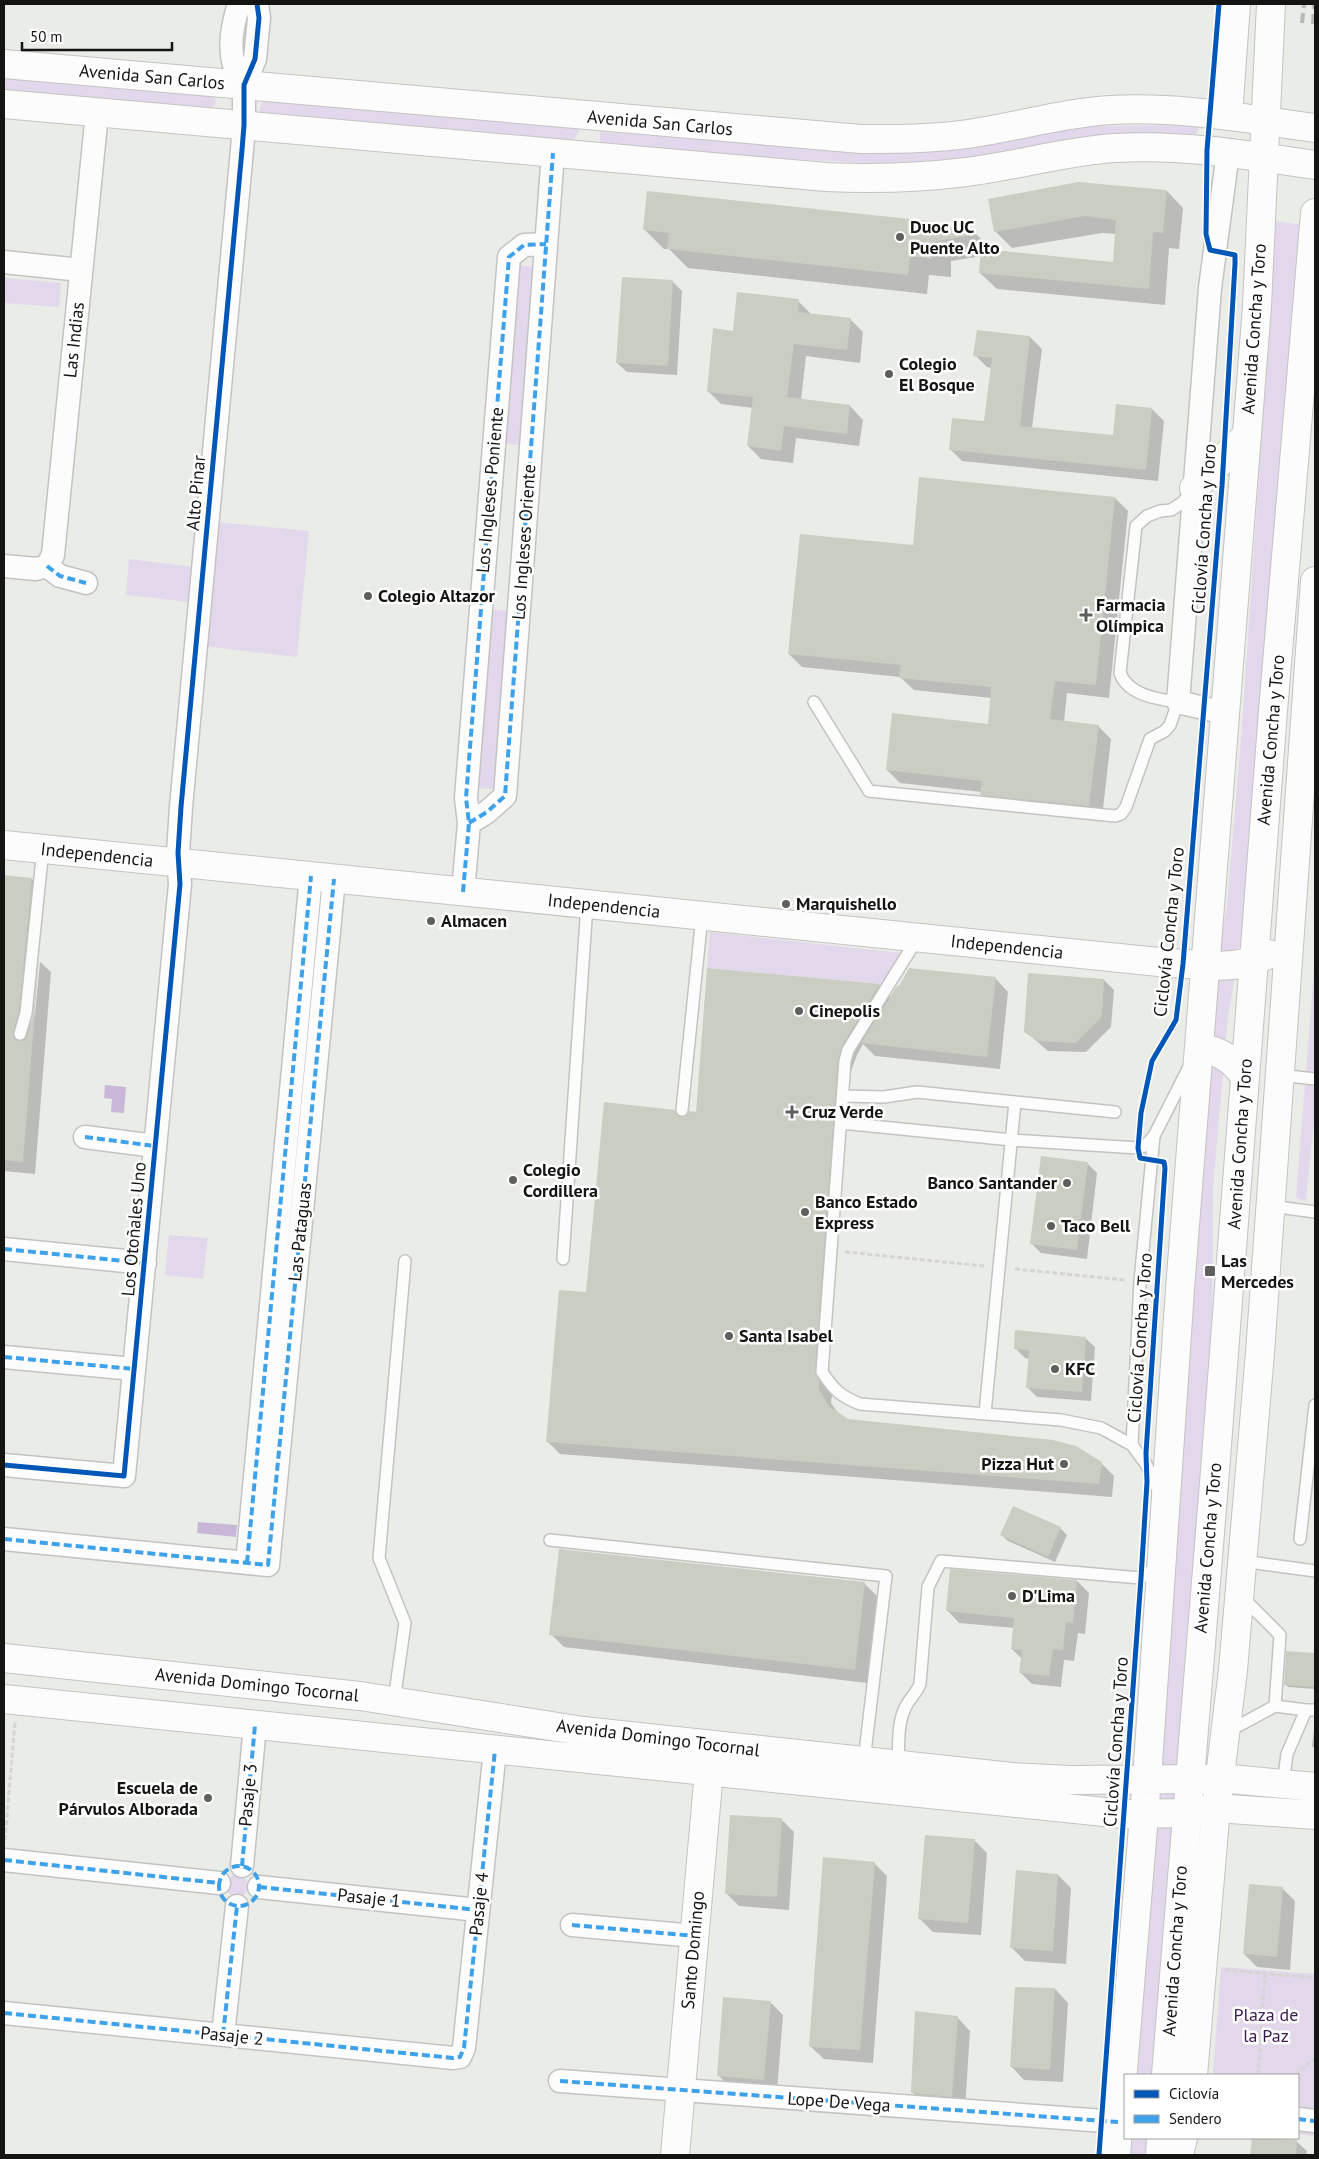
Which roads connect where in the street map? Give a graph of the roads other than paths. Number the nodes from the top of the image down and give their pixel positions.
1 (238, 4) edge
2 (257, 4) edge
3 (1236, 4) edge
4 (1272, 4) edge
5 (4, 64) edge
6 (244, 85) junction
7 (4, 104) edge
8 (97, 113) junction
9 (1228, 115) junction
10 (610, 118) junction
11 (1264, 122) junction
12 (244, 126) junction
13 (1315, 128) edge
14 (553, 153) junction
15 (1228, 153) junction
16 (580, 155) junction
17 (1263, 157) junction
18 (1315, 165) edge
19 (1315, 213) edge
20 (546, 244) junction
21 (4, 262) edge
22 (81, 270) junction
23 (1247, 435) junction
24 (1194, 488) junction
25 (4, 566) edge
26 (47, 566) junction
27 (86, 583) dead end
28 (1315, 587) edge
29 (814, 702) dead end
30 (1178, 702) junction
31 (1273, 711) junction
32 (1225, 713) junction
33 (1308, 776) edge
34 (469, 823) junction
35 (4, 845) edge
36 (43, 849) junction
37 (178, 864) junction
38 (322, 878) junction
39 (463, 892) junction
40 (586, 904) junction
41 (702, 916) junction
42 (918, 938) junction
43 (1290, 940) junction
44 (1253, 962) junction
45 (1205, 965) junction
46 (20, 1034) dead end
47 (1199, 1048) junction
48 (1280, 1075) junction
49 (1245, 1078) junction
50 (1315, 1079) edge
51 (843, 1096) junction
52 (1015, 1102) junction
53 (682, 1110) dead end
54 (1115, 1112) dead end
55 (841, 1123) junction
56 (1154, 1136) junction
57 (85, 1137) dead end
58 (1012, 1140) junction
59 (155, 1146) junction
60 (1270, 1206) junction
61 (1315, 1212) edge
62 (4, 1249) edge
63 (563, 1260) dead end
64 (404, 1262) dead end
65 (145, 1263) junction
66 (1260, 1353) junction
67 (4, 1357) edge
68 (134, 1369) junction
69 (1315, 1405) edge
70 (985, 1413) junction
71 (1132, 1445) junction
72 (4, 1465) edge
73 (1215, 1471) junction
74 (1164, 1505) junction
75 (4, 1539) edge
76 (1300, 1539) dead end
77 (550, 1540) dead end
78 (1242, 1561) junction
79 (1161, 1564) junction
80 (1315, 1570) edge
81 (1239, 1593) junction
82 (4, 1658) edge
83 (178, 1676) junction
84 (398, 1701) junction
85 (1275, 1706) junction
86 (7, 1709) edge
87 (1311, 1710) edge
88 (173, 1716) junction
89 (255, 1725) junction
90 (1226, 1733) junction
91 (398, 1739) junction
92 (495, 1750) junction
93 (710, 1758) junction
94 (864, 1761) junction
95 (898, 1765) junction
96 (1220, 1778) junction
97 (1147, 1779) junction
98 (1189, 1779) junction
99 (1283, 1784) junction
100 (1315, 1787) edge
101 (1216, 1808) junction
102 (1186, 1813) junction
103 (1144, 1814) junction
104 (1315, 1815) edge
105 (4, 1851) edge
106 (242, 1866) junction
107 (219, 1883) junction
108 (259, 1887) junction
109 (237, 1906) junction
110 (478, 1910) junction
111 (572, 1925) dead end
112 (695, 1936) junction
113 (4, 2013) edge
114 (223, 2035) junction
115 (460, 2057) joint
116 (1166, 2074) edge
117 (1193, 2074) edge
118 (560, 2081) dead end
119 (681, 2090) junction
120 (1299, 2119) edge
121 (1315, 2121) edge
122 (1118, 2122) junction
123 (1161, 2139) edge
124 (1183, 2139) edge
125 (675, 2155) edge
126 (1116, 2155) edge
127 (1160, 2155) edge
128 (1179, 2155) edge

1 - 6 street
2 - 6 street
3 - 9 main road
4 - 11 main road, Avenida Concha y Toro
5 - 6 main road, Avenida San Carlos
6 - 10 main road, Avenida San Carlos
6 - 12 street, Alto Pinar
7 - 8 main road
8 - 12 main road
8 - 22 street, Las Indias
9 - 10 main road, Avenida San Carlos
9 - 11 main road, Avenida San Carlos
10 - 16 main road
11 - 13 main road, Avenida San Carlos
11 - 17 main road, Avenida Concha y Toro
12 - 14 main road
12 - 37 street, Alto Pinar
14 - 16 main road
14 - 20 street, Los Ingleses Oriente
15 - 16 main road
15 - 17 main road
15 - 24 street
17 - 18 main road
17 - 23 main road, Avenida Concha y Toro
19 - 31 main road, Avenida Concha y Toro
20 - 34 street, Los Ingleses Oriente
20 - 34 street, Los Ingleses Poniente
21 - 22 street
22 - 26 street, Las Indias
23 - 24 main road
23 - 32 main road, Avenida Concha y Toro
24 - 30 street
24 - 30 lane
25 - 26 street
26 - 27 street
28 - 31 main road
28 - 33 main road, Avenida Concha y Toro
29 - 30 lane
30 - 32 street
31 - 44 main road, Avenida Concha y Toro
32 - 45 main road, Avenida Concha y Toro
33 - 43 main road, Avenida Concha y Toro
34 - 39 street, Los Ingleses Poniente
35 - 36 main road, Independencia
36 - 37 main road, Independencia
36 - 46 lane
37 - 38 main road, Independencia
37 - 59 street, Los Otoñales Uno
38 - 39 main road, Independencia
38 - 75 street, Las Pataguas
39 - 40 main road, Independencia
40 - 41 main road, Independencia
40 - 63 lane
41 - 42 main road, Independencia
41 - 53 lane
42 - 45 main road, Independencia
42 - 51 lane
43 - 44 main road
43 - 48 main road, Avenida Concha y Toro
44 - 45 main road, Independencia
44 - 49 main road, Avenida Concha y Toro
45 - 47 main road, Avenida Concha y Toro
47 - 49 main road
47 - 56 lane
47 - 74 main road, Avenida Concha y Toro
48 - 50 lane
48 - 60 main road, Avenida Concha y Toro
49 - 73 main road, Avenida Concha y Toro
51 - 52 lane
51 - 55 lane
52 - 54 lane
52 - 58 lane
55 - 58 lane
55 - 70 lane
56 - 58 lane
56 - 71 lane
57 - 59 street, Los Otoñales Uno
58 - 70 lane
59 - 65 street, Los Otoñales Uno
60 - 61 lane
60 - 66 main road, Avenida Concha y Toro
62 - 65 street, Los Otoñales Uno
64 - 84 lane
65 - 68 street, Los Otoñales Uno
66 - 73 main road
66 - 78 main road, Avenida Concha y Toro
67 - 68 street
68 - 72 street, Los Otoñales Uno
69 - 76 lane
70 - 71 lane
71 - 74 lane
73 - 98 main road, Avenida Concha y Toro
74 - 79 main road, Avenida Concha y Toro
77 - 94 lane
78 - 80 lane
78 - 81 main road, Avenida Concha y Toro
79 - 95 lane
79 - 97 main road, Avenida Concha y Toro
81 - 85 lane
81 - 90 main road, Avenida Concha y Toro
82 - 83 main road, Avenida Domingo Tocornal
83 - 84 main road, Avenida Domingo Tocornal
83 - 88 main road
84 - 91 main road
84 - 93 main road, Avenida Domingo Tocornal
85 - 87 lane
85 - 90 lane
86 - 88 main road, Avenida Domingo Tocornal
87 - 99 lane
88 - 89 main road, Avenida Domingo Tocornal
89 - 91 main road, Avenida Domingo Tocornal
89 - 106 street, Pasaje 3
90 - 96 main road, Avenida Concha y Toro
91 - 92 main road, Avenida Domingo Tocornal
92 - 93 main road, Avenida Domingo Tocornal
92 - 110 street, Pasaje 4
93 - 94 main road, Avenida Domingo Tocornal
93 - 103 main road, Avenida Domingo Tocornal
93 - 112 main road, Santo Domingo
94 - 95 main road, Avenida Domingo Tocornal
95 - 97 main road, Avenida Domingo Tocornal
96 - 98 main road, Avenida Domingo Tocornal
96 - 99 main road, Avenida Domingo Tocornal
96 - 101 main road, Avenida Concha y Toro
97 - 98 main road, Avenida Domingo Tocornal
97 - 103 main road, Avenida Concha y Toro
98 - 102 main road, Avenida Concha y Toro
99 - 100 main road, Avenida Domingo Tocornal
101 - 102 main road, Avenida Domingo Tocornal
101 - 104 main road, Avenida Domingo Tocornal
101 - 117 main road, Avenida Concha y Toro
102 - 103 main road, Avenida Domingo Tocornal
102 - 116 main road, Avenida Concha y Toro
103 - 122 main road, Avenida Concha y Toro
105 - 107 street
106 - 107 street
106 - 108 street
107 - 109 street
108 - 109 street
108 - 110 street, Pasaje 1
109 - 114 street
110 - 115 street, Pasaje 4
111 - 112 street
112 - 119 main road, Santo Domingo
113 - 114 street, Pasaje 2
114 - 115 street, Pasaje 2
118 - 119 street, Lope De Vega
119 - 122 street, Lope De Vega
119 - 125 main road, Santo Domingo
120 - 121 street
122 - 126 main road, Avenida Concha y Toro
123 - 127 main road
124 - 128 main road

